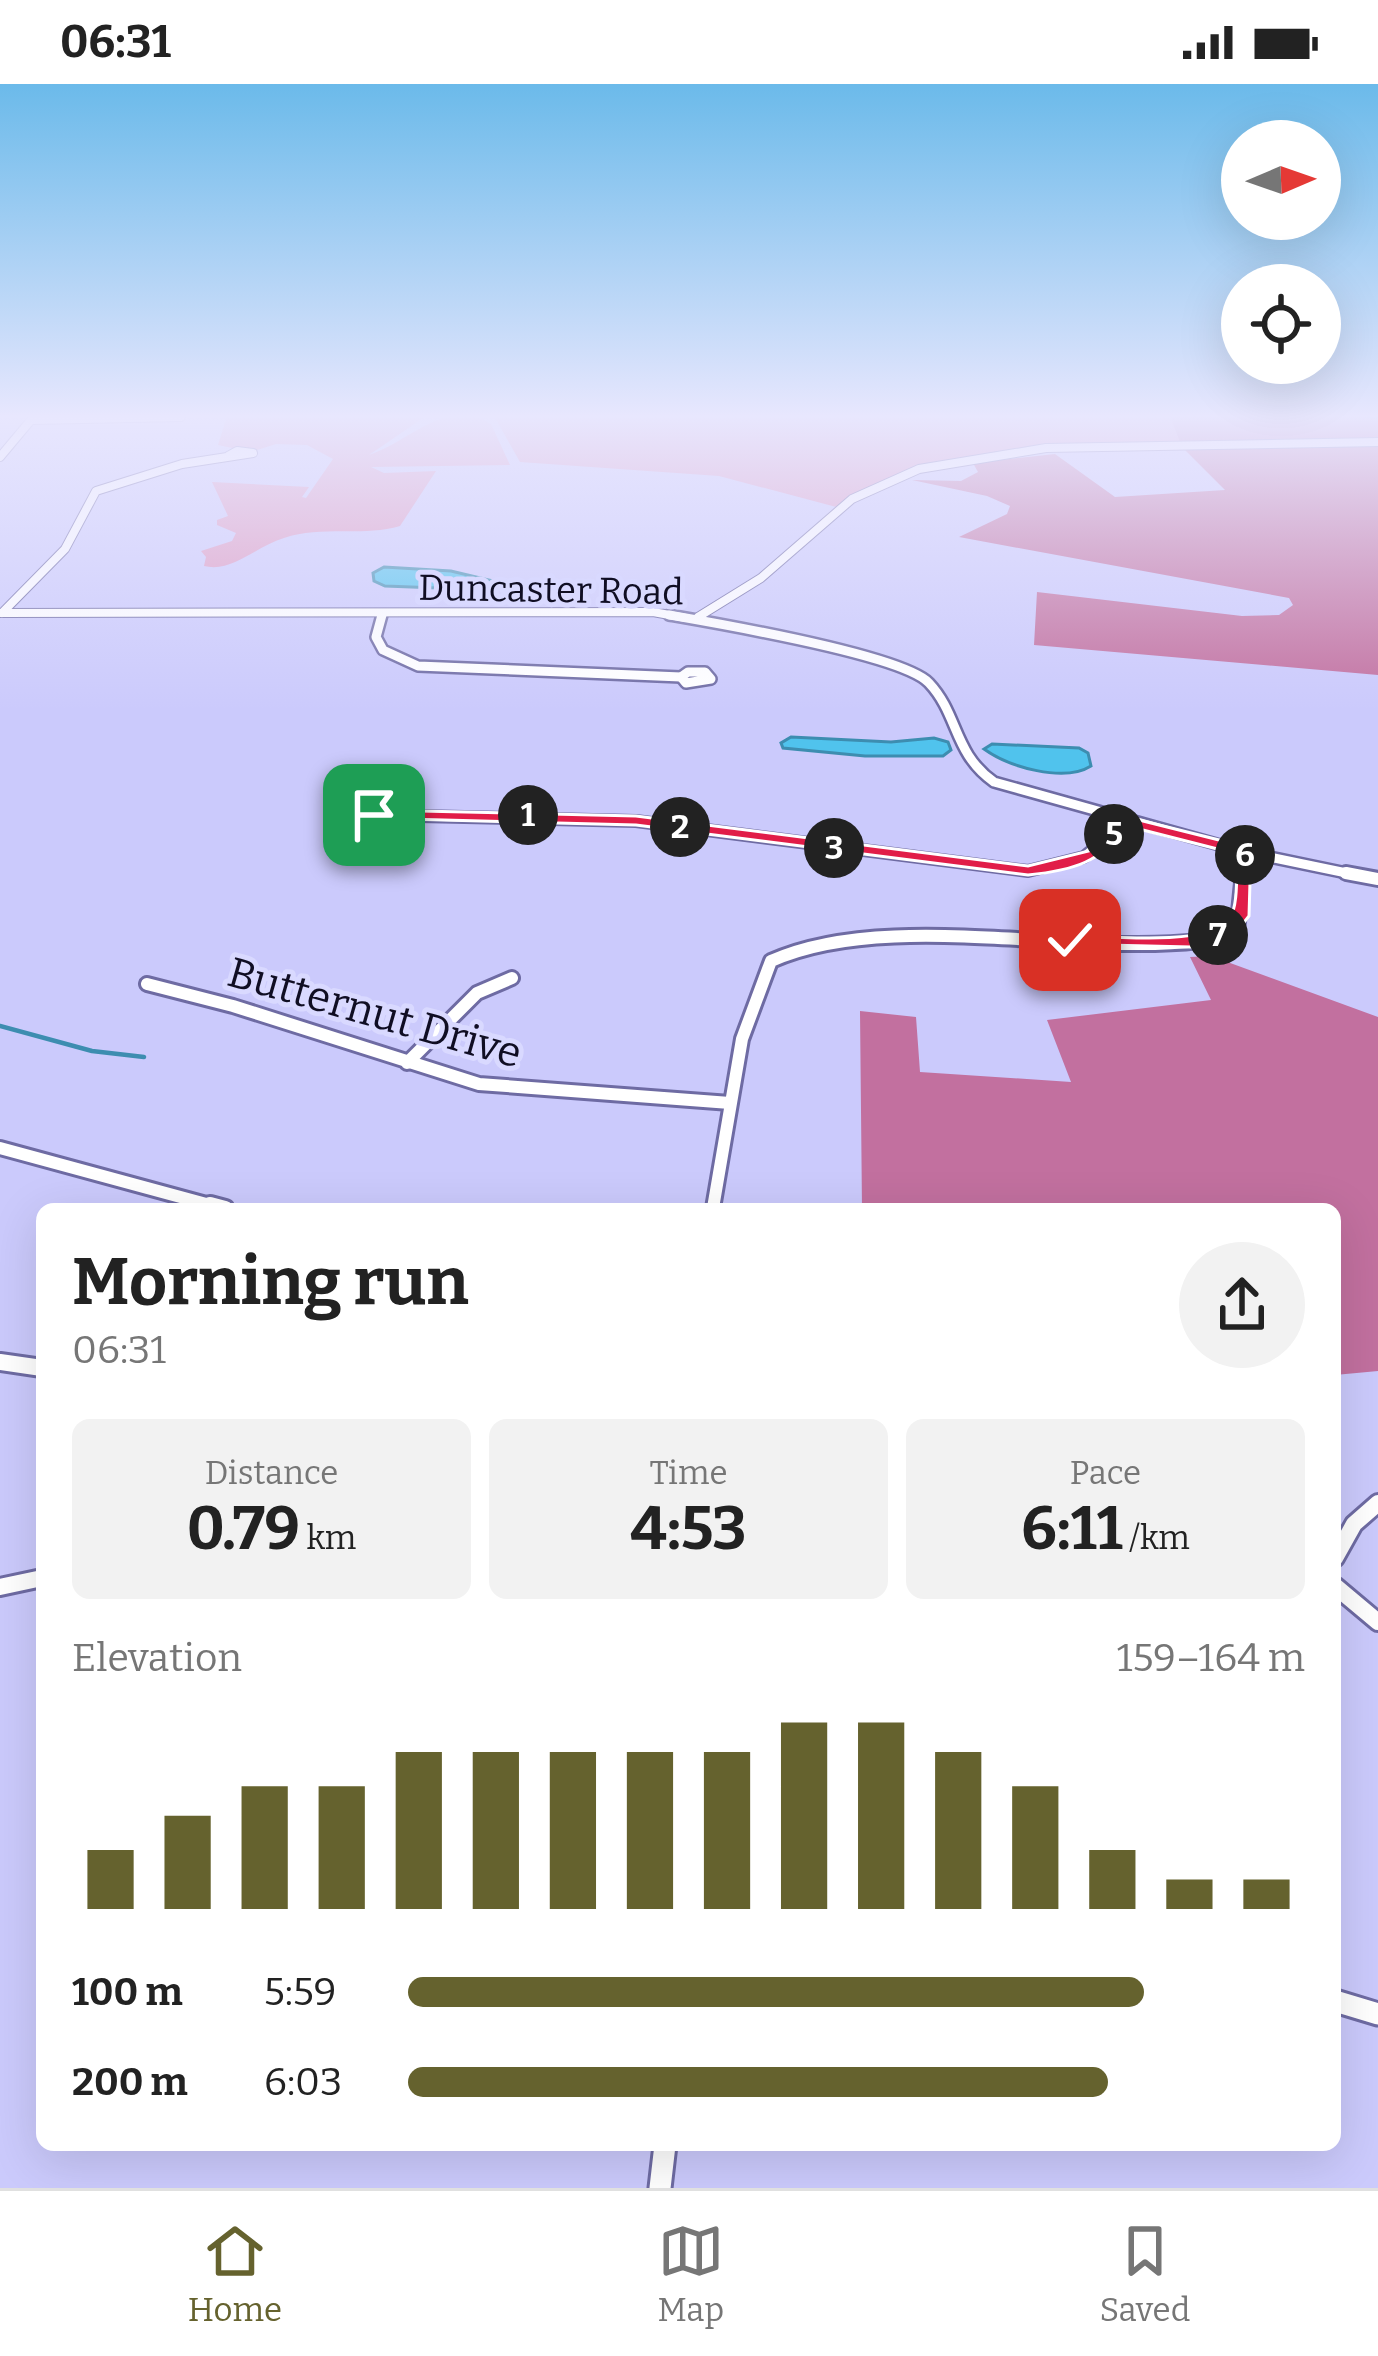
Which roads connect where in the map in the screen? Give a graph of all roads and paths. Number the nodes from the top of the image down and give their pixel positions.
1 (84, 514) edge
2 (833, 514) edge
3 (1, 613) edge
4 (382, 615) junction
5 (698, 617) junction
6 (681, 677) dead end
7 (374, 815) dead end
8 (1127, 821) junction
9 (1245, 852) junction
10 (1378, 879) edge
11 (512, 977) dead end
12 (147, 984) dead end
13 (407, 1063) junction
14 (730, 1102) junction
15 (0, 1148) edge
16 (203, 1203) edge
17 (714, 1203) edge
18 (0, 1362) edge
19 (36, 1367) edge
20 (1378, 1503) edge
21 (1341, 1547) edge
22 (36, 1579) edge
23 (0, 1587) edge
24 (1341, 1591) edge
25 (1378, 1622) edge
26 (1341, 2003) edge
27 (1378, 2014) edge
28 (664, 2151) edge
29 (660, 2188) edge

1 - 3 street
2 - 5 street
3 - 4 street, Duncaster Road
4 - 5 street, Duncaster Road
4 - 6 street
5 - 8 street, Duncaster Road
7 - 8 street
8 - 9 street, Duncaster Road
9 - 10 street, Duncaster Road
9 - 14 street
11 - 13 street
12 - 13 street, Butternut Drive
13 - 14 street, Butternut Drive
14 - 17 street
15 - 16 street
18 - 19 street
20 - 21 street
22 - 23 street
24 - 25 street
26 - 27 street
28 - 29 street

